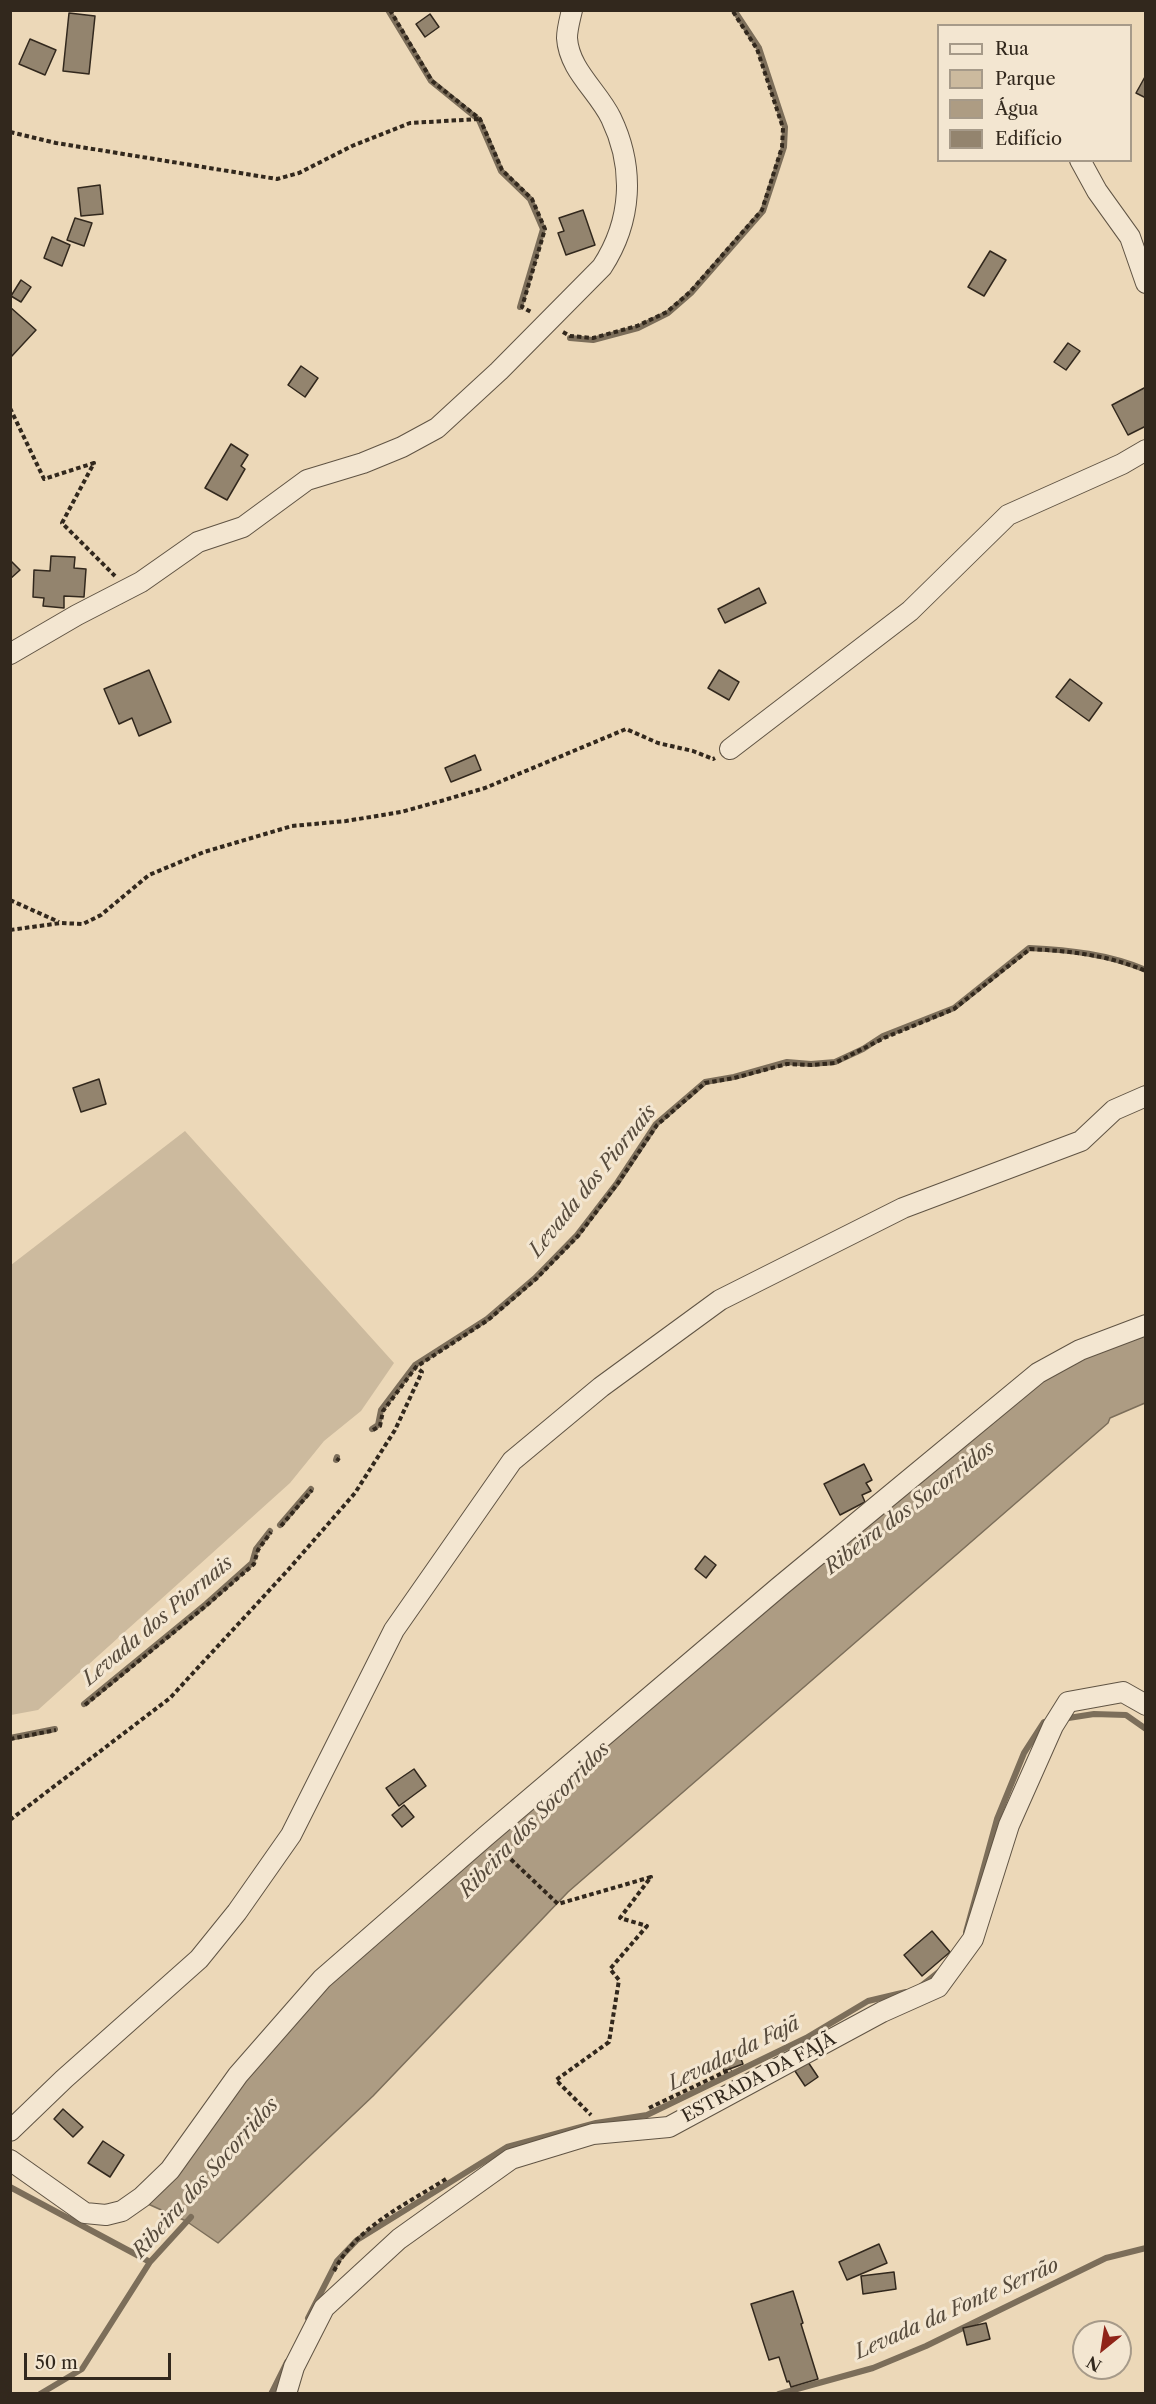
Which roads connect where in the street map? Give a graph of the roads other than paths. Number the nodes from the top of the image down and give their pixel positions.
1 (572, 10) edge
2 (1081, 162) edge
3 (1146, 283) edge
4 (1146, 450) edge
5 (10, 654) edge
6 (730, 749) road end
7 (1146, 1096) edge
8 (1146, 1325) edge
9 (1146, 1705) edge
10 (10, 2131) edge
11 (10, 2160) edge
12 (286, 2394) edge

1 - 5 street
2 - 3 street
4 - 6 street
7 - 10 street
8 - 11 street
9 - 12 street, ESTRADA DA FAJÃ

